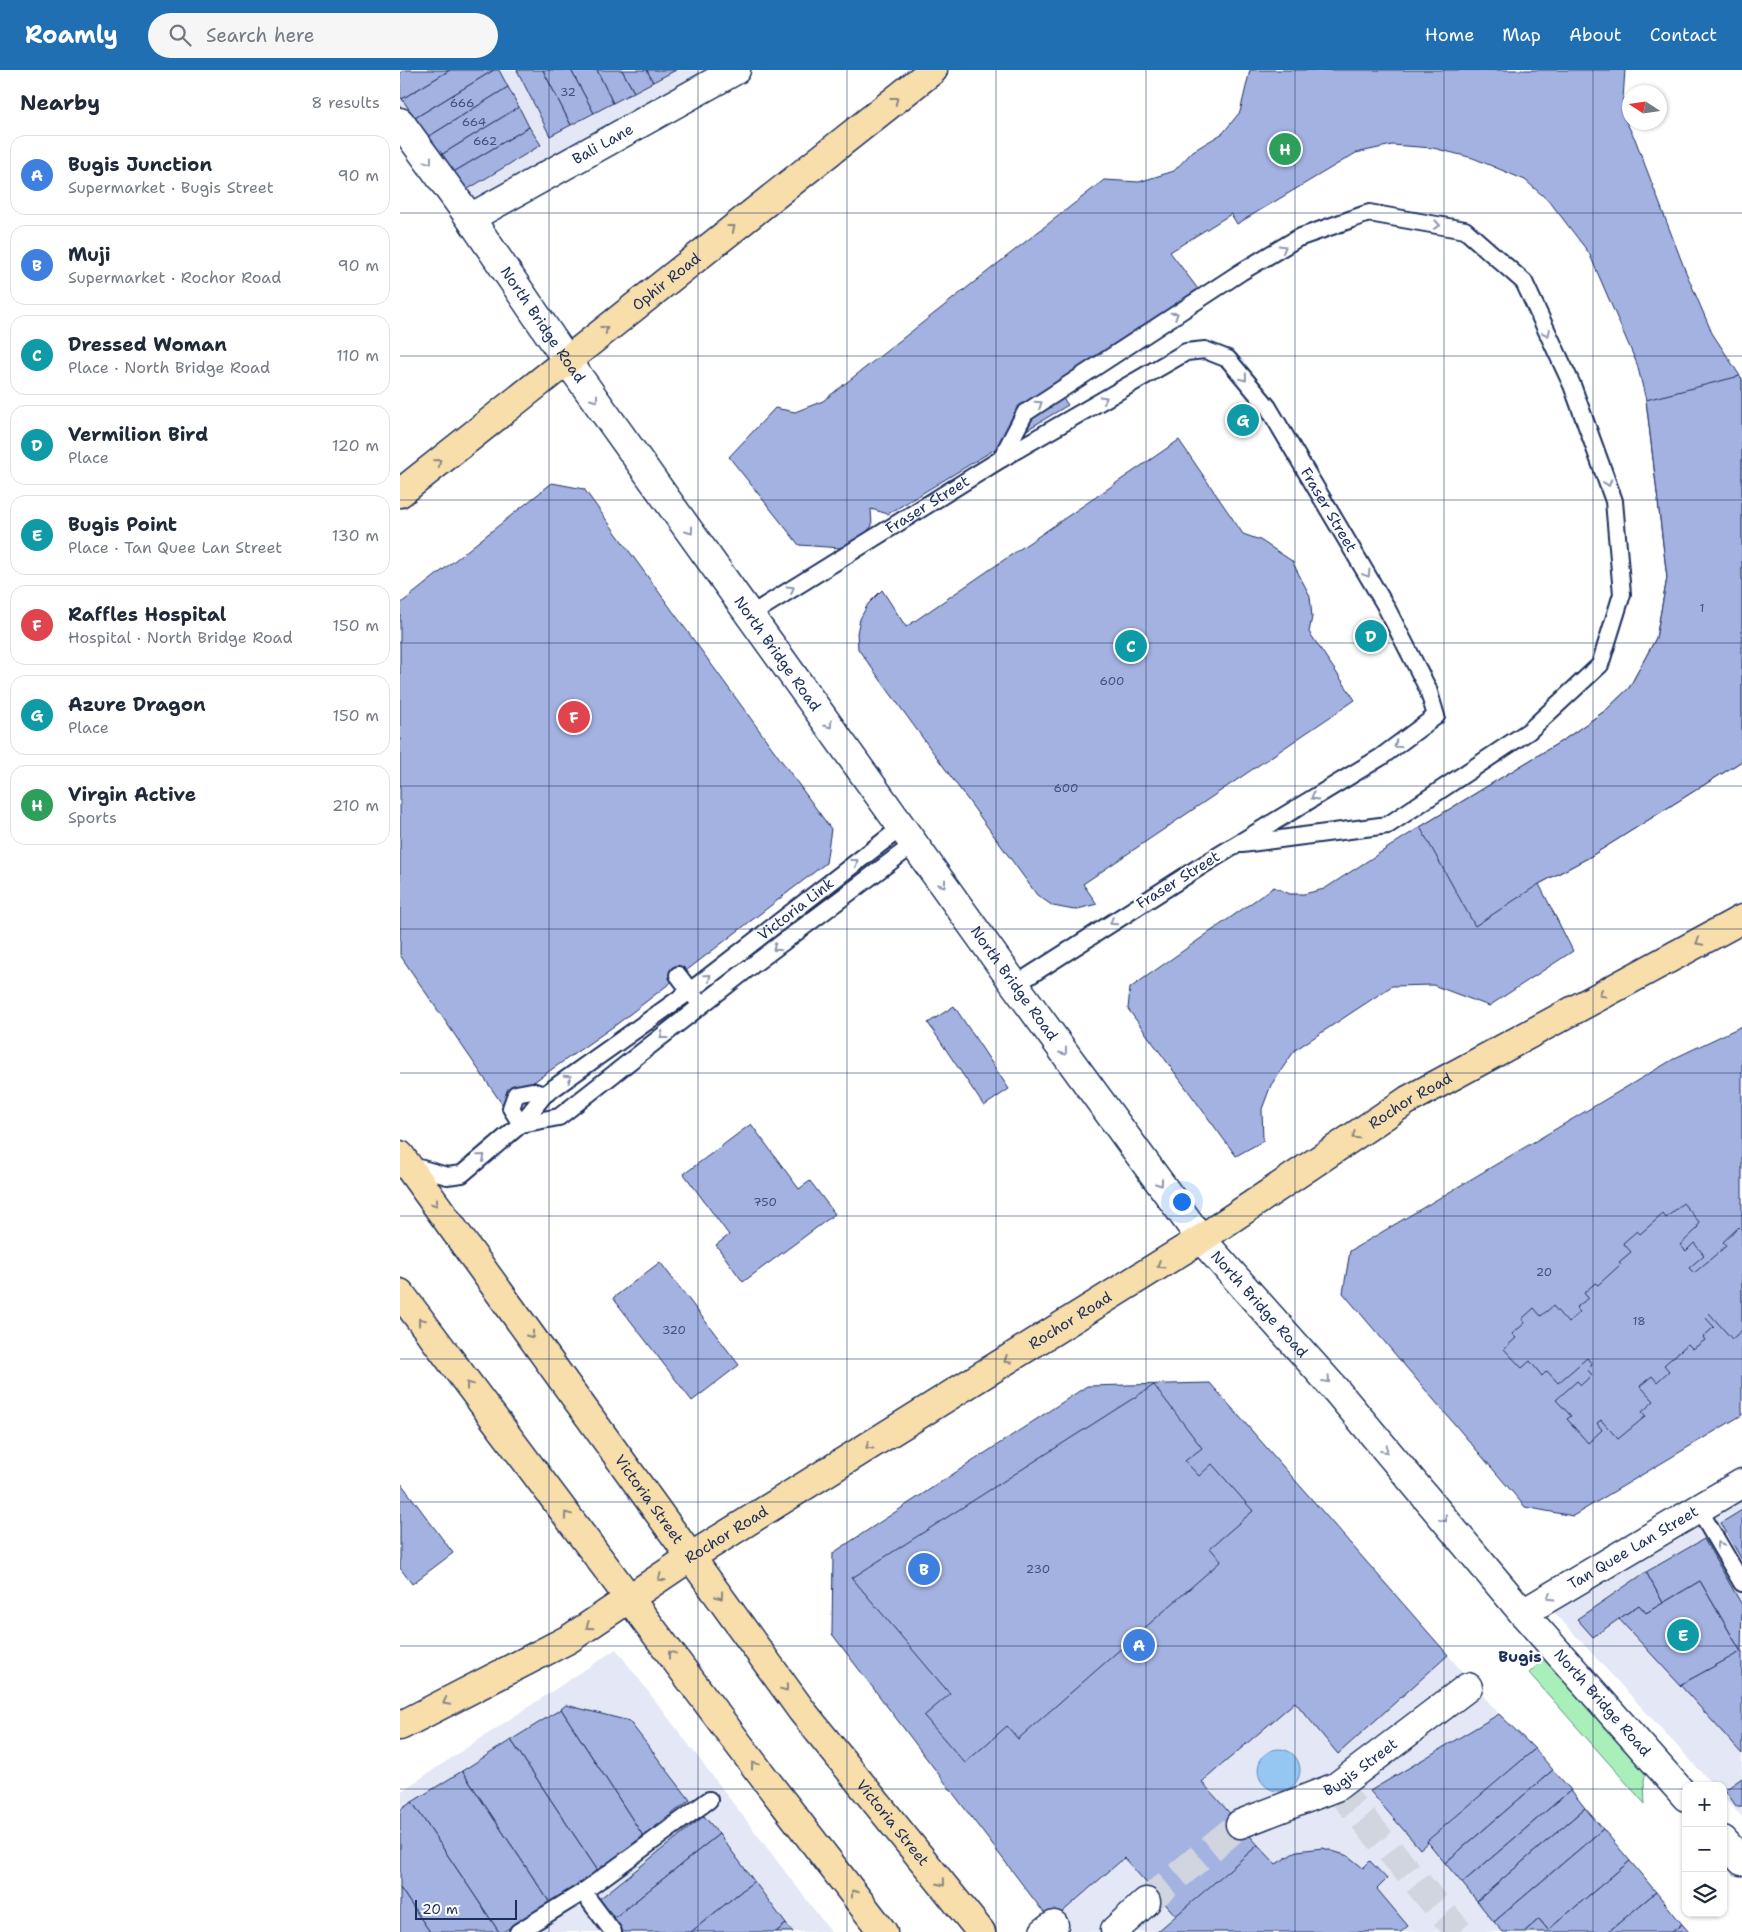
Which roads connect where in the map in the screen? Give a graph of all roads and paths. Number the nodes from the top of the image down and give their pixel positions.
1 (736, 70) edge
2 (933, 70) edge
3 (400, 122) edge
4 (470, 218) junction
5 (566, 359) junction
6 (1001, 458) junction
7 (400, 493) edge
8 (750, 614) junction
9 (908, 836) junction
10 (1235, 845) junction
11 (802, 902) junction
12 (815, 918) junction
13 (1742, 919) edge
14 (678, 975) dead end
15 (1014, 985) junction
16 (690, 991) junction
17 (701, 1005) junction
18 (520, 1124) junction
19 (403, 1160) edge
20 (1201, 1239) junction
21 (400, 1293) edge
22 (1742, 1483) edge
23 (1698, 1508) junction
24 (692, 1556) junction
25 (1742, 1583) edge
26 (630, 1599) junction
27 (1523, 1613) junction
28 (1468, 1688) dead end
29 (400, 1726) edge
30 (1682, 1792) edge
31 (709, 1800) dead end
32 (1240, 1824) tunnel mouth
33 (583, 1892) junction
34 (1146, 1902) tunnel mouth
35 (1116, 1930) dead end
36 (518, 1932) edge
37 (613, 1932) edge
38 (883, 1932) edge
39 (981, 1932) edge

1 - 4 main road, Bali Lane
5 -> 2 main road, Ophir Road
3 -> 4 main road, North Bridge Road
4 - 5 main road, North Bridge Road
7 -> 5 main road, Ophir Road
5 -> 8 main road, North Bridge Road
8 -> 6 lane, Fraser Street
6 -> 10 lane, Fraser Street
6 -> 10 lane
8 -> 9 main road, North Bridge Road
11 -> 9 lane, Victoria Link
9 - 12 lane, Victoria Link
9 -> 15 main road, North Bridge Road
10 -> 15 lane, Fraser Street
11 - 12 lane
16 -> 11 lane, Victoria Link
12 -> 17 lane, Victoria Link
13 -> 20 main road, Rochor Road
14 - 16 lane
15 -> 20 main road, North Bridge Road
16 - 17 lane
18 -> 16 lane, Victoria Link
17 -> 18 lane, Victoria Link
19 -> 18 lane, Victoria Link
19 -> 24 main road, Victoria Street
20 -> 24 main road, Rochor Road
20 -> 27 main road, North Bridge Road
26 -> 21 main road
22 - 23 main road, Tan Quee Lan Street
25 -> 23 lane
23 -> 27 main road, Tan Quee Lan Street
24 -> 26 main road, Rochor Road
24 -> 39 main road, Victoria Street
26 -> 29 main road, Rochor Road
38 -> 26 main road
27 - 30 main road, North Bridge Road
28 - 32 main road, Bugis Street
31 - 33 lane
33 - 36 lane
33 - 37 lane
34 - 35 main road

